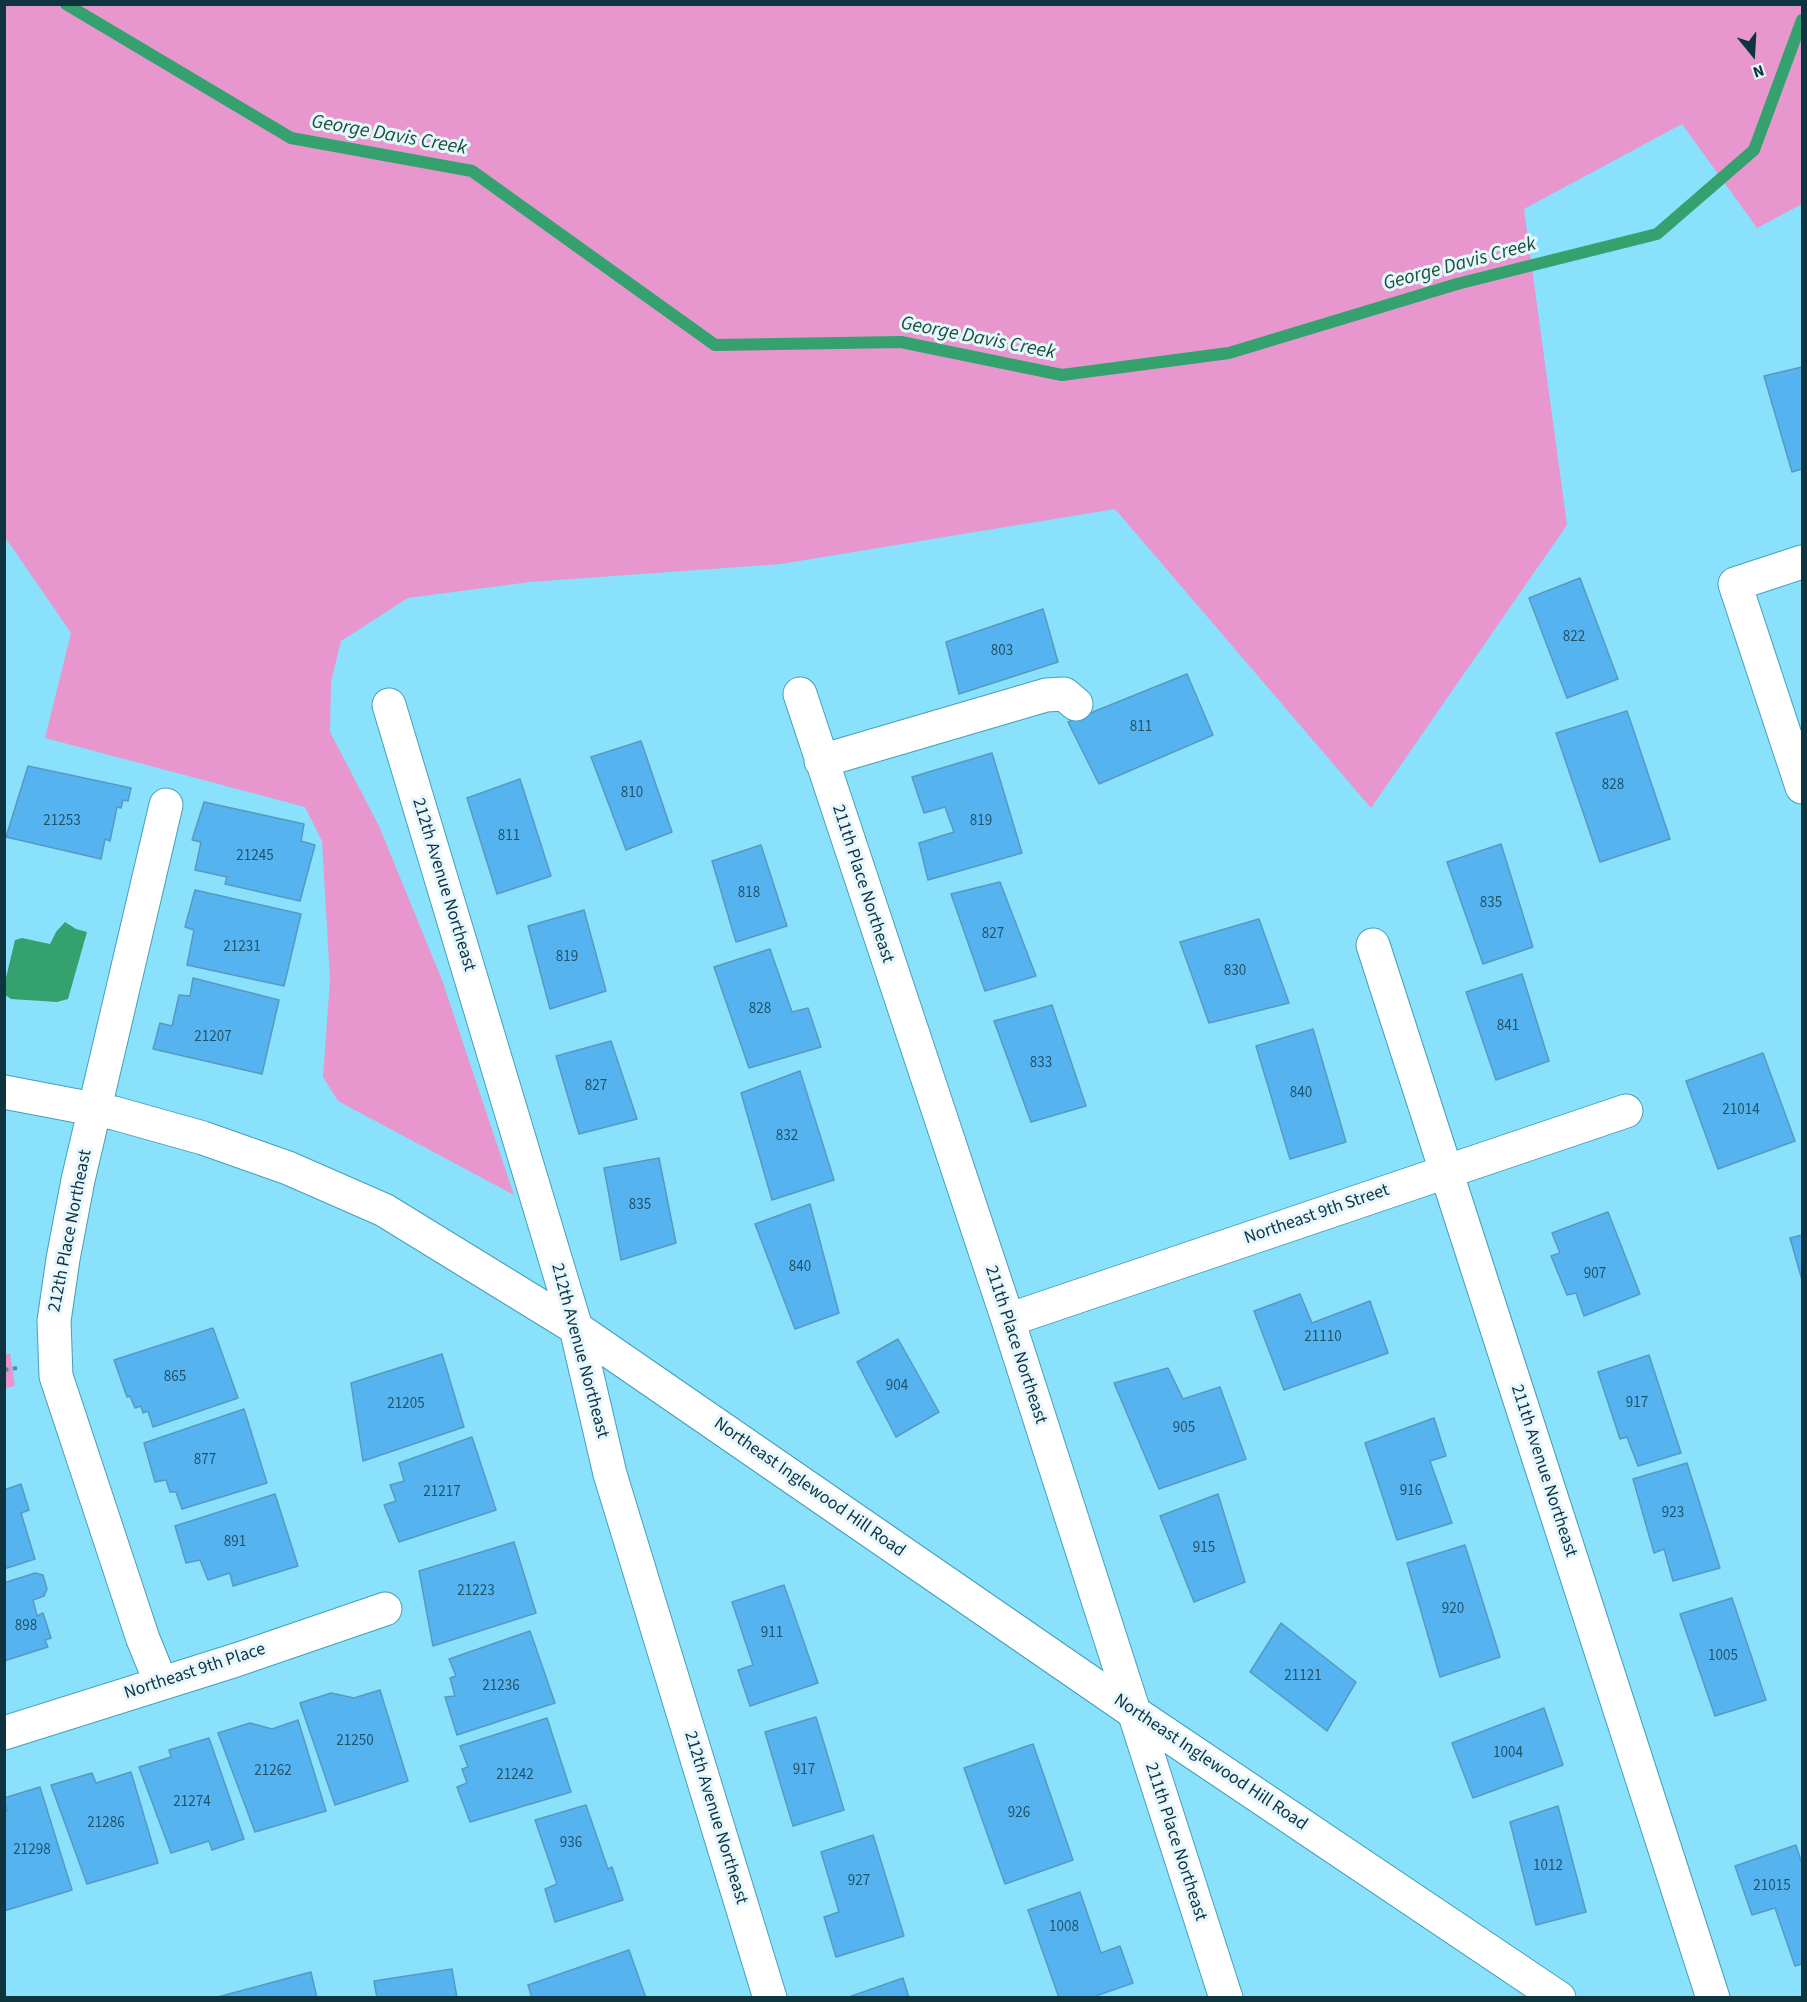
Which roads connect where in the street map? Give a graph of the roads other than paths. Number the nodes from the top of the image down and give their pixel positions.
1 (1803, 562) edge
2 (800, 694) dead end
3 (1076, 704) dead end
4 (389, 705) dead end
5 (821, 762) junction
6 (1803, 788) edge
7 (166, 805) dead end
8 (1373, 945) dead end
9 (4, 1092) edge
10 (96, 1110) junction
11 (1626, 1111) dead end
12 (1446, 1172) junction
13 (1008, 1320) junction
14 (576, 1328) junction
15 (385, 1609) dead end
16 (161, 1683) junction
17 (1132, 1711) junction
18 (4, 1733) edge
19 (770, 1998) edge
20 (1226, 1998) edge
21 (1558, 1998) edge
22 (1713, 1998) edge

1 - 6 street
2 - 5 street, 211th Place Northeast
3 - 5 street
4 - 14 street, 212th Avenue Northeast
5 - 13 street, 211th Place Northeast
7 - 10 street, 212th Place Northeast
8 - 12 street, 211th Avenue Northeast
9 - 10 street, Northeast Inglewood Hill Road
10 - 14 street, Northeast Inglewood Hill Road
10 - 16 street, 212th Place Northeast
11 - 12 street, Northeast 9th Street
12 - 13 street, Northeast 9th Street
12 - 22 street, 211th Avenue Northeast
13 - 17 street, 211th Place Northeast
14 - 17 street, Northeast Inglewood Hill Road
14 - 19 street, 212th Avenue Northeast
15 - 16 street, Northeast 9th Place
16 - 18 street, Northeast 9th Place
17 - 20 street, 211th Place Northeast
17 - 21 street, Northeast Inglewood Hill Road

